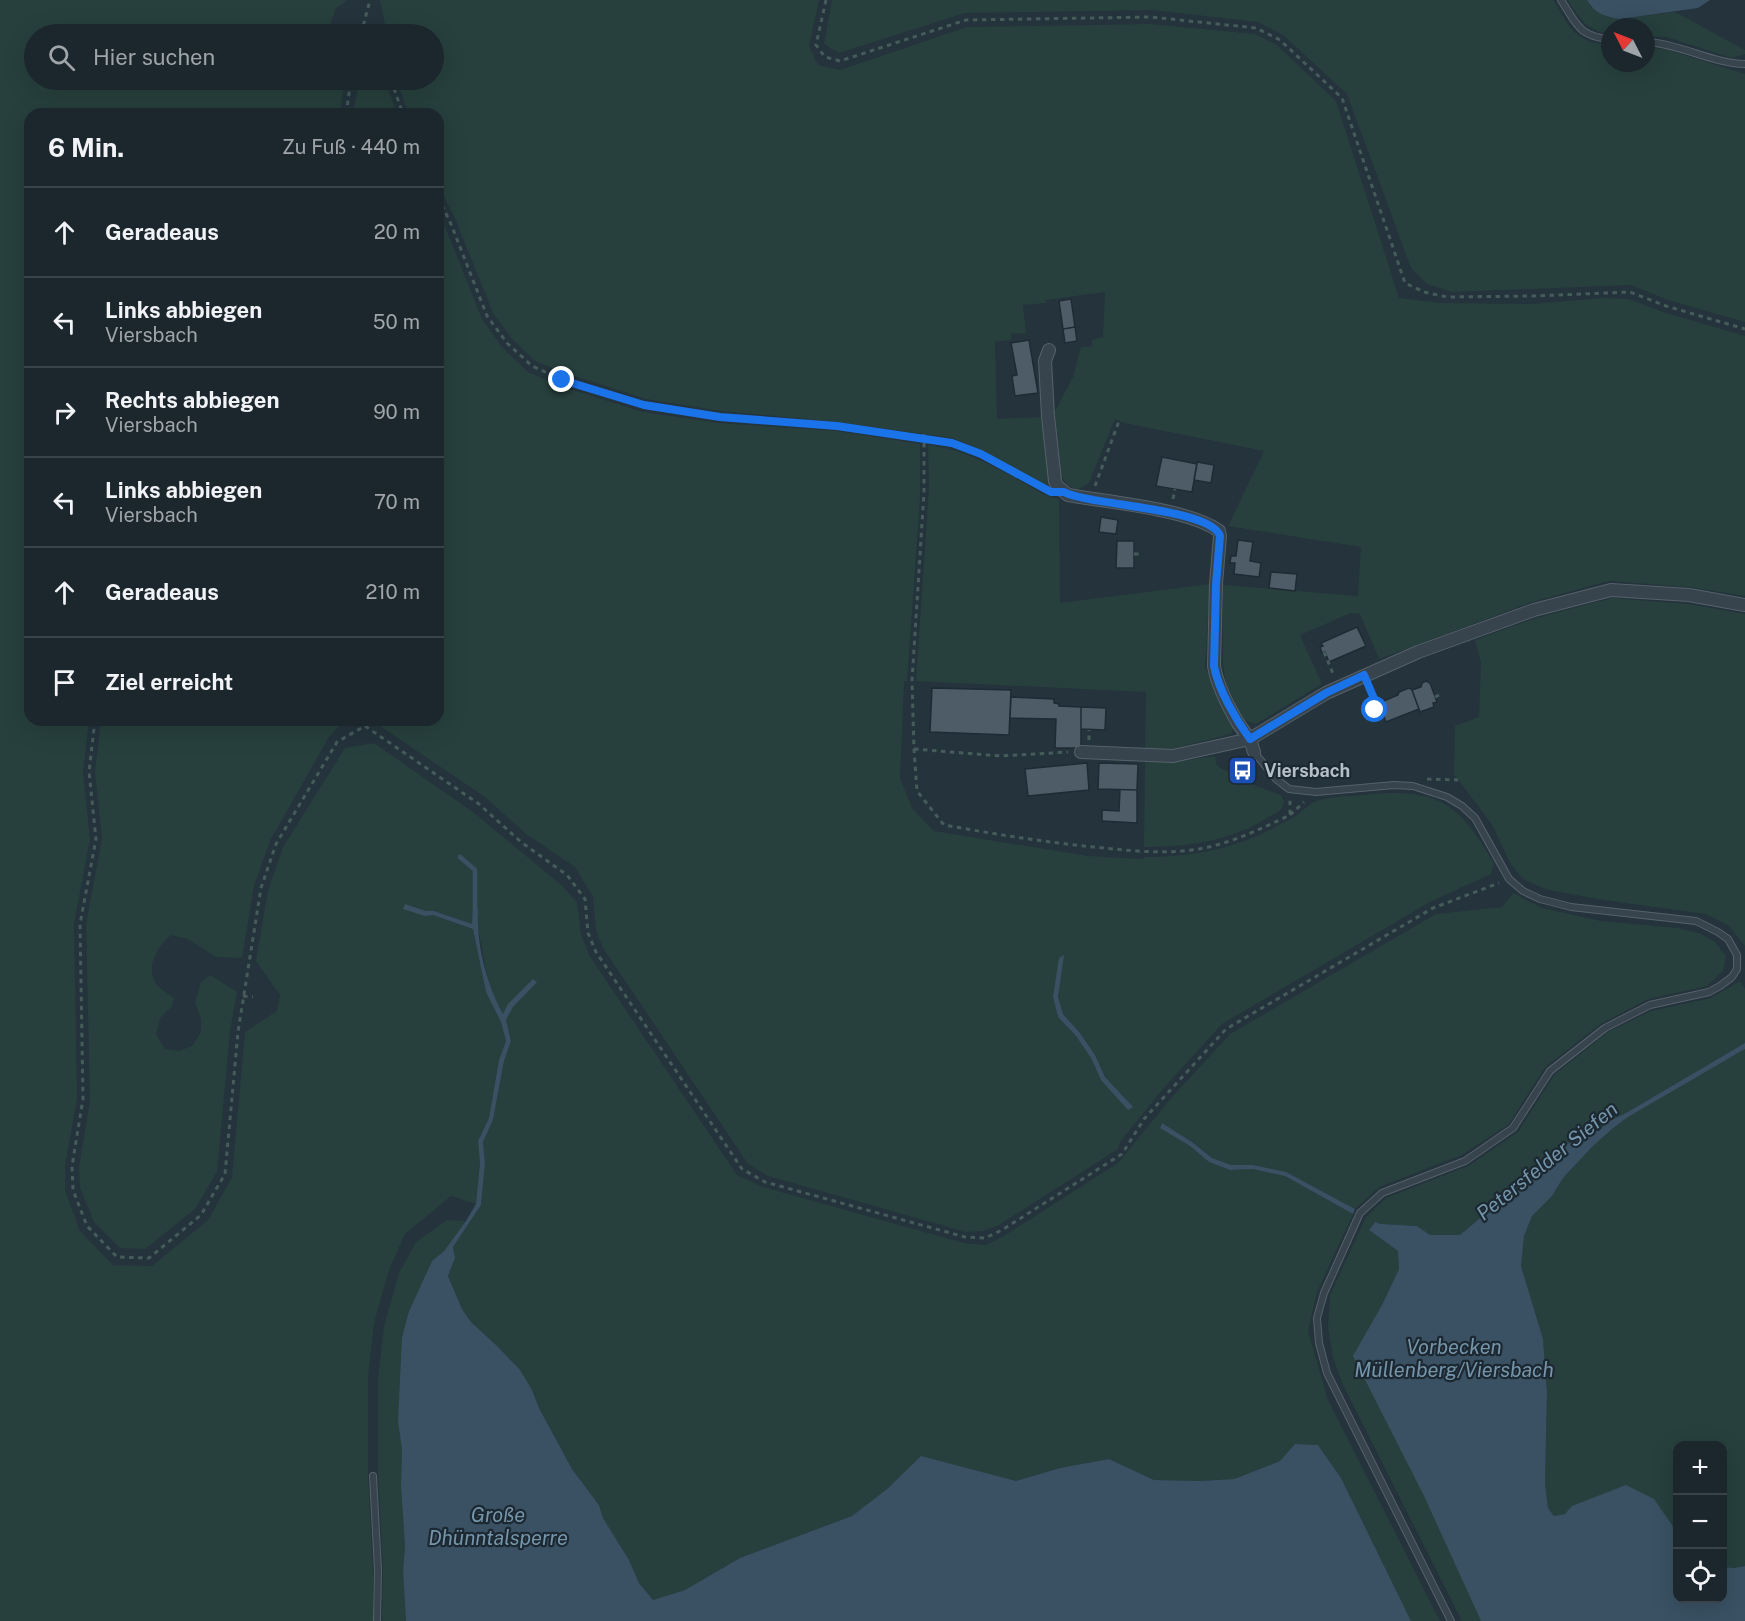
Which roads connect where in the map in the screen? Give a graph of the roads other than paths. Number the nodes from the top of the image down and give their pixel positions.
1 (1561, 0) edge
2 (1601, 38) edge
3 (1655, 42) edge
4 (1745, 64) edge
5 (1048, 350) dead end
6 (1745, 605) edge
7 (1250, 739) junction
8 (1081, 752) road end
9 (1254, 752) joint
10 (373, 1476) dead end
11 (377, 1621) edge
12 (1451, 1621) edge

1 - 2 lane
3 - 4 lane
5 - 7 street
6 - 7 street
7 - 8 street
7 - 9 street
9 - 12 lane
10 - 11 lane

